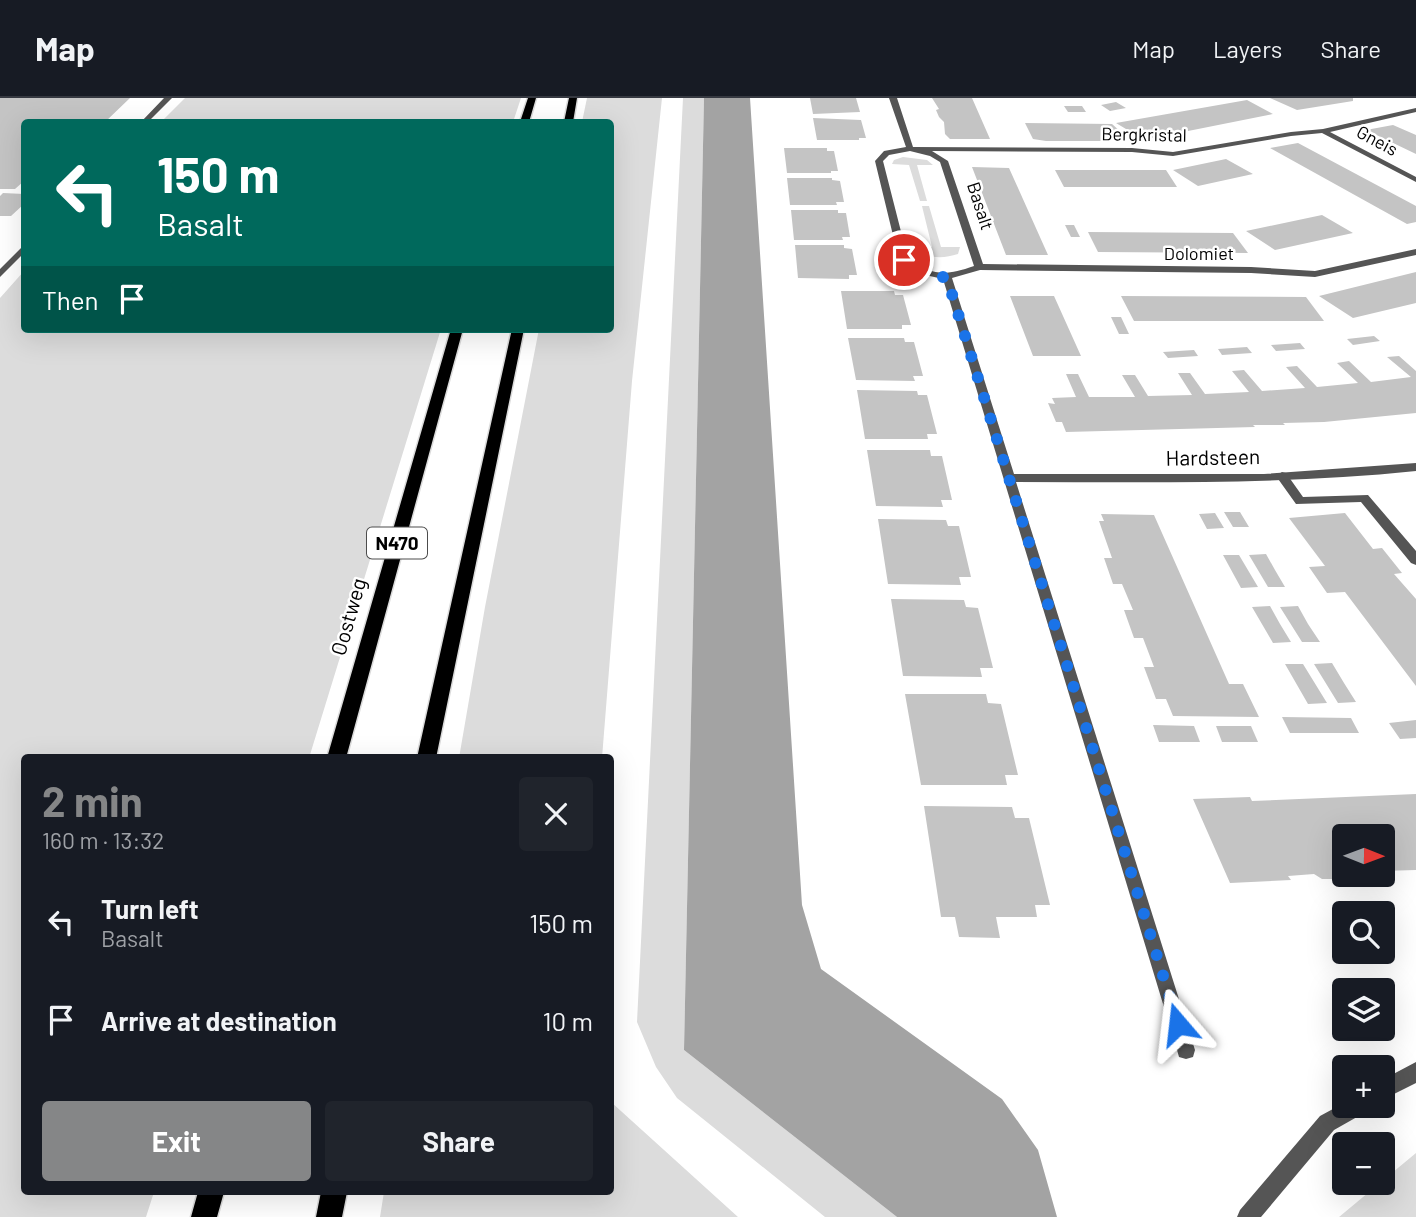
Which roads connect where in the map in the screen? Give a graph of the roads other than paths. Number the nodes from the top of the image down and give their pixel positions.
1 (168, 98) edge
2 (532, 98) edge
3 (573, 98) edge
4 (893, 98) edge
5 (1416, 110) edge
6 (147, 119) edge
7 (525, 119) edge
8 (569, 119) edge
9 (1323, 131) junction
10 (910, 149) junction
11 (1416, 180) edge
12 (21, 251) edge
13 (1416, 252) edge
14 (979, 267) junction
15 (0, 274) edge
16 (947, 278) junction
17 (456, 333) edge
18 (517, 333) edge
19 (1416, 467) edge
20 (1282, 476) junction
21 (1010, 478) junction
22 (1416, 560) edge
23 (337, 754) edge
24 (427, 754) edge
25 (1185, 1050) dead end
26 (1416, 1072) edge
27 (1395, 1084) edge
28 (1336, 1118) edge
29 (210, 1195) edge
30 (333, 1195) edge
31 (204, 1217) edge
32 (328, 1217) edge
33 (1247, 1217) edge

1 - 6 street
2 - 7 main road
3 - 8 main road
4 - 10 street
5 - 9 street, Bergkristal
9 - 10 street, Bergkristal
9 - 11 street, Gneis
10 - 14 street, Basalt
10 - 16 street
12 - 15 street
13 - 14 street, Dolomiet
14 - 16 street
16 - 21 street
17 - 23 main road, Oostweg / N470
18 - 24 main road
19 - 20 street, Hardsteen
20 - 21 street, Hardsteen
20 - 22 street
21 - 25 street
26 - 27 street
28 - 33 street
29 - 31 main road
30 - 32 main road

